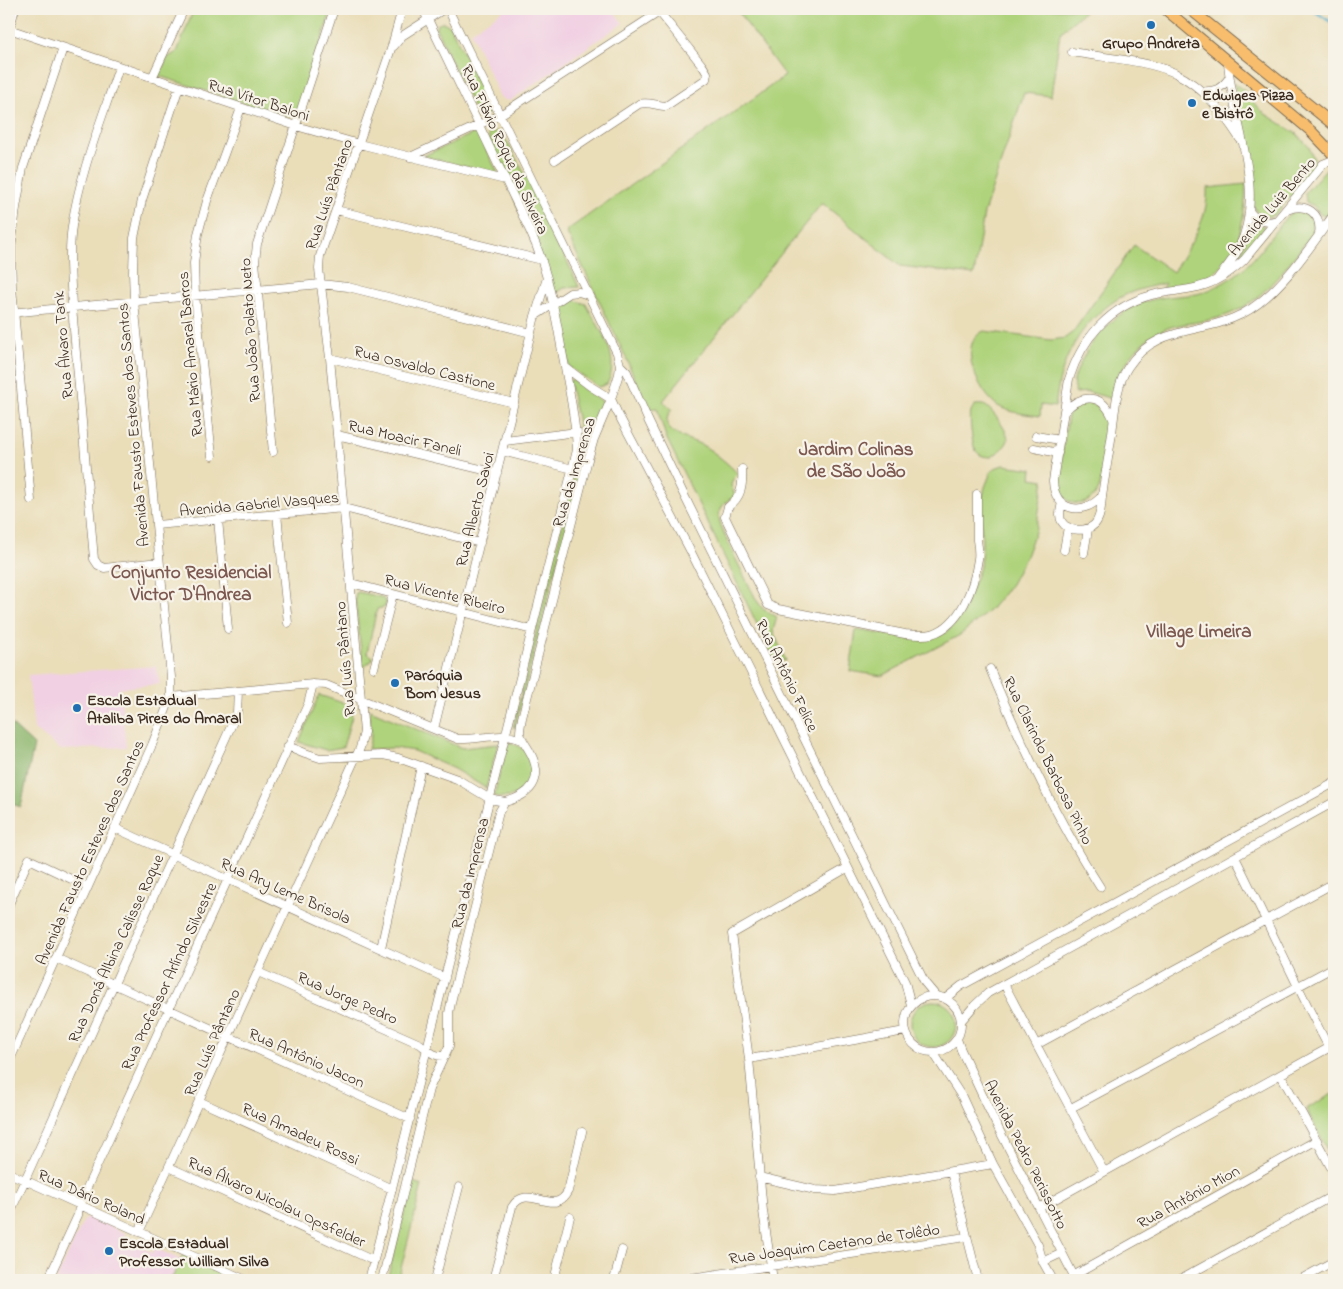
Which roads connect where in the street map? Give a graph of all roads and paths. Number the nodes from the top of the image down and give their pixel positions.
1 (16, 9) edge
2 (184, 9) edge
3 (334, 9) edge
4 (402, 9) edge
5 (423, 9) edge
6 (444, 9) edge
7 (448, 9) edge
8 (1165, 9) edge
9 (1190, 9) edge
10 (660, 10) edge
11 (428, 19) junction
12 (417, 27) junction
13 (9, 30) edge
14 (435, 34) junction
15 (63, 48) junction
16 (391, 49) junction
17 (1072, 52) dead end
18 (1228, 62) junction
19 (119, 67) junction
20 (152, 78) junction
21 (1229, 78) junction
22 (179, 87) junction
23 (1202, 90) junction
24 (241, 108) junction
25 (500, 115) junction
26 (1334, 125) edge
27 (296, 126) junction
28 (480, 126) junction
29 (1242, 143) junction
30 (359, 144) junction
31 (1333, 156) edge
32 (410, 157) junction
33 (555, 160) dead end
34 (506, 180) junction
35 (336, 210) junction
36 (1249, 211) junction
37 (1286, 211) junction
38 (1334, 214) edge
39 (1278, 220) junction
40 (1318, 236) junction
41 (542, 260) junction
42 (547, 278) junction
43 (1215, 281) junction
44 (321, 284) junction
45 (257, 290) junction
46 (195, 295) junction
47 (588, 295) junction
48 (134, 301) junction
49 (554, 305) junction
50 (72, 307) junction
51 (11, 313) edge
52 (535, 316) junction
53 (531, 333) junction
54 (330, 358) junction
55 (620, 365) junction
56 (565, 367) junction
57 (611, 399) junction
58 (514, 403) junction
59 (1064, 412) junction
60 (1114, 421) junction
61 (577, 432) junction
62 (337, 435) junction
63 (1036, 436) dead end
64 (1060, 440) junction
65 (505, 441) junction
66 (1034, 448) dead end
67 (502, 451) junction
68 (273, 452) dead end
69 (1058, 454) junction
70 (212, 456) dead end
71 (573, 468) junction
72 (742, 469) dead end
73 (497, 472) junction
74 (977, 494) dead end
75 (1102, 496) junction
76 (31, 500) dead end
77 (1062, 502) junction
78 (344, 508) junction
79 (277, 514) junction
80 (218, 519) junction
81 (156, 525) junction
82 (1068, 527) junction
83 (1088, 529) junction
84 (480, 543) junction
85 (1064, 550) dead end
86 (1084, 553) dead end
87 (159, 562) junction
88 (351, 583) junction
89 (394, 594) junction
90 (463, 612) junction
91 (288, 623) dead end
92 (228, 629) dead end
93 (532, 630) junction
94 (374, 668) dead end
95 (990, 669) dead end
96 (313, 684) junction
97 (238, 691) junction
98 (171, 696) junction
99 (361, 699) junction
100 (434, 729) junction
101 (507, 735) junction
102 (522, 740) junction
103 (288, 746) junction
104 (356, 756) junction
105 (421, 766) junction
106 (1334, 783) edge
107 (490, 799) junction
108 (505, 802) junction
109 (1334, 802) edge
110 (116, 828) junction
111 (173, 854) junction
112 (1235, 857) junction
113 (847, 868) junction
114 (228, 879) junction
115 (1334, 883) edge
116 (88, 887) junction
117 (1100, 887) dead end
118 (9, 904) edge
119 (288, 906) junction
120 (1267, 921) junction
121 (381, 948) junction
122 (56, 958) junction
123 (1334, 967) edge
124 (258, 972) junction
125 (445, 978) junction
126 (1004, 984) junction
127 (114, 985) junction
128 (1297, 987) junction
129 (936, 996) junction
130 (946, 998) junction
131 (911, 1005) junction
132 (168, 1009) junction
133 (962, 1021) junction
134 (905, 1031) junction
135 (228, 1036) junction
136 (957, 1039) junction
137 (1038, 1044) junction
138 (12, 1047) edge
139 (1332, 1047) edge
140 (427, 1049) junction
141 (932, 1052) junction
142 (445, 1056) junction
143 (749, 1059) junction
144 (9, 1062) edge
145 (1280, 1075) junction
146 (199, 1101) junction
147 (1071, 1108) junction
148 (410, 1118) junction
149 (582, 1132) dead end
150 (1317, 1140) junction
151 (994, 1164) junction
152 (169, 1167) junction
153 (951, 1172) junction
154 (1104, 1172) junction
155 (1334, 1173) edge
156 (9, 1174) edge
157 (760, 1178) junction
158 (24, 1180) junction
159 (459, 1187) dead end
160 (392, 1189) junction
161 (1334, 1195) edge
162 (79, 1205) junction
163 (1039, 1208) junction
164 (9, 1215) edge
165 (570, 1217) dead end
166 (139, 1232) junction
167 (966, 1237) junction
168 (622, 1250) dead end
169 (1062, 1253) junction
170 (374, 1261) junction
171 (1334, 1261) edge
172 (1043, 1262) junction
173 (771, 1266) junction
174 (1075, 1278) edge
175 (48, 1280) edge
176 (246, 1280) edge
177 (369, 1280) edge
178 (382, 1280) edge
179 (436, 1280) edge
180 (494, 1280) edge
181 (554, 1280) edge
182 (617, 1280) edge
183 (677, 1280) edge
184 (773, 1280) edge
185 (978, 1280) edge
186 (1052, 1280) edge
187 (1179, 1280) edge
188 (1299, 1280) edge

1 - 13 street
2 - 20 street
3 - 27 street, Rua João Polato Neto
4 - 16 street, Rua Luís Pântano
5 - 11 street, Rua Flávio Roque da Silveira
6 - 11 street, Rua Luís Pântano
7 - 25 street, Rua Flávio Roque da Silveira
8 - 18 main road
9 - 26 main road
10 - 25 street
10 - 33 street
11 - 12 street, Rua Luís Pântano
11 - 14 street, Rua Flávio Roque da Silveira
12 - 14 street
12 - 16 street, Rua Luís Pântano
13 - 15 street, Rua Vítor Baloni
14 - 28 street, Rua Flávio Roque da Silveira
15 - 19 street, Rua Vítor Baloni
15 - 51 street
16 - 30 street, Rua Luís Pântano
17 - 23 street
18 - 21 street
18 - 31 main road
19 - 20 street, Rua Vítor Baloni
19 - 50 street, Rua Álvaro Tank
20 - 22 street, Rua Vítor Baloni
21 - 23 street
21 - 29 street
22 - 24 street, Rua Vítor Baloni
22 - 48 street, Avenida Fausto Esteves dos Santos
23 - 29 street
24 - 27 street, Rua Vítor Baloni
24 - 46 street, Rua Mário Amaral Barros
25 - 28 street
25 - 47 street, Rua Flávio Roque da Silveira
27 - 30 street, Rua Vítor Baloni
27 - 45 street, Rua João Polato Neto
28 - 32 street
28 - 34 street, Rua Flávio Roque da Silveira
29 - 36 street
30 - 32 street, Rua Vítor Baloni
30 - 35 street, Rua Luís Pântano
31 - 37 street, Avenida Luiz Bento
32 - 34 street, Rua Vítor Baloni
34 - 41 street, Rua Flávio Roque da Silveira
35 - 41 street
35 - 44 street, Rua Luís Pântano
36 - 39 street
36 - 43 street
37 - 39 street, Avenida Luiz Bento
37 - 40 street
38 - 40 street
39 - 43 street, Avenida Luiz Bento
40 - 60 street
41 - 42 street, Rua Flávio Roque da Silveira
42 - 49 street, Rua Flávio Roque da Silveira
42 - 52 street, Rua Alberto Savoi
43 - 59 street, Avenida Luiz Bento
44 - 45 street
44 - 53 street
44 - 54 street, Rua Luís Pântano
45 - 46 street
45 - 68 street, Rua João Polato Neto
46 - 48 street
46 - 70 street, Rua Mário Amaral Barros
47 - 49 street
47 - 55 street
48 - 50 street
48 - 81 street, Avenida Fausto Esteves dos Santos
49 - 52 street
49 - 56 street, Rua da Imprensa
50 - 51 street
50 - 87 street, Rua Álvaro Tank
51 - 76 street
52 - 53 street, Rua Alberto Savoi
53 - 58 street, Rua Alberto Savoi
54 - 58 street, Rua Osvaldo Castione
54 - 62 street, Rua Luís Pântano
55 - 57 street, Rua da Imprensa
55 - 129 street, Rua Antônio Felice
56 - 57 street
56 - 61 street, Rua da Imprensa
57 - 102 street, Rua da Imprensa
57 - 113 street, Rua Antônio Felice
58 - 65 street, Rua Alberto Savoi
59 - 60 street
59 - 64 street, Avenida Luiz Bento
60 - 75 street
61 - 65 street
61 - 71 street, Rua da Imprensa
62 - 73 street, Rua Moacir Faneli
62 - 78 street, Rua Luís Pântano
63 - 64 street
64 - 69 street, Avenida Luiz Bento
65 - 67 street, Rua Alberto Savoi
66 - 69 street
67 - 71 street
67 - 73 street, Rua Alberto Savoi
69 - 77 street, Avenida Luiz Bento
71 - 93 street, Rua da Imprensa
72 - 74 street
73 - 84 street, Rua Alberto Savoi
75 - 77 street
75 - 83 street
77 - 82 street, Avenida Luiz Bento
78 - 79 street, Avenida Gabriel Vasques
78 - 84 street, Avenida Gabriel Vasques
78 - 88 street, Rua Luís Pântano
79 - 80 street, Avenida Gabriel Vasques
79 - 91 street
80 - 81 street, Avenida Gabriel Vasques
80 - 92 street
81 - 87 street, Avenida Fausto Esteves dos Santos
82 - 83 street
82 - 85 street
83 - 86 street
84 - 90 street, Rua Alberto Savoi
87 - 98 street, Avenida Fausto Esteves dos Santos
88 - 89 street, Rua Vicente Ribeiro
88 - 99 street, Rua Luís Pântano
89 - 90 street, Rua Vicente Ribeiro
89 - 94 street, Rua Luís Pântano
90 - 93 street, Rua Vicente Ribeiro
90 - 100 street, Rua Alberto Savoi
93 - 101 street, Rua da Imprensa
95 - 117 street, Rua Clarindo Barbosa Pinho
96 - 97 street
96 - 99 street
96 - 103 street, Rua Professor Arlíndo Silvestre
97 - 98 street
97 - 111 street, Rua Doná Albina Calisse Roque
98 - 110 street, Avenida Fausto Esteves dos Santos
99 - 100 street
99 - 104 street, Rua Luís Pântano
100 - 101 street
101 - 102 street
101 - 107 street, Rua da Imprensa
102 - 108 street, Rua da Imprensa
103 - 104 street
103 - 114 street, Rua Professor Arlíndo Silvestre
104 - 105 street
104 - 119 street, Rua Luís Pântano
105 - 107 street
105 - 121 street
106 - 130 street
107 - 108 street
107 - 125 street, Rua da Imprensa
108 - 142 street, Rua da Imprensa
109 - 112 street
110 - 111 street, Rua Ary Leme Brisola
110 - 116 street, Avenida Fausto Esteves dos Santos
111 - 114 street, Rua Ary Leme Brisola
111 - 127 street, Rua Doná Albina Calisse Roque
112 - 120 street
112 - 126 street
113 - 131 street, Rua Antônio Felice
113 - 143 street
114 - 119 street, Rua Ary Leme Brisola
114 - 132 street, Rua Professor Arlíndo Silvestre
115 - 120 street
116 - 118 street
116 - 122 street, Avenida Fausto Esteves dos Santos
119 - 121 street, Rua Ary Leme Brisola
119 - 124 street, Rua Luís Pântano
120 - 128 street
120 - 137 street
121 - 125 street, Rua Ary Leme Brisola
122 - 127 street, Rua Antônio Jacon
122 - 138 street, Avenida Fausto Esteves dos Santos
123 - 128 street
124 - 135 street, Rua Luís Pântano
124 - 140 street, Rua Jorge Pedro
125 - 140 street, Rua da Imprensa
126 - 133 street
126 - 137 street
127 - 132 street, Rua Antônio Jacon
127 - 158 street, Rua Doná Albina Calisse Roque
128 - 139 street
128 - 147 street
129 - 130 street
129 - 131 street
130 - 133 street
131 - 134 street
132 - 135 street, Rua Antônio Jacon
132 - 162 street, Rua Professor Arlíndo Silvestre
133 - 136 street
134 - 141 street
134 - 143 street
135 - 146 street, Rua Luís Pântano
135 - 148 street, Rua Antônio Jacon
136 - 141 street
136 - 163 street, Avenida Pedro Perissotto
137 - 147 street
138 - 144 street, Avenida Fausto Esteves dos Santos
139 - 145 street
140 - 142 street, Rua Jorge Pedro
140 - 148 street, Rua da Imprensa
141 - 151 street, Avenida Pedro Perissotto
142 - 178 street, Rua da Imprensa
143 - 157 street
145 - 150 street
145 - 154 street
146 - 152 street, Rua Luís Pântano
146 - 160 street, Rua Amadeu Rossi
147 - 154 street
148 - 160 street, Rua da Imprensa
149 - 180 street
150 - 155 street
150 - 174 street, Rua Antônio Mion
151 - 153 street
151 - 172 street, Avenida Pedro Perissotto
152 - 166 street, Rua Luís Pântano
152 - 170 street, Rua Álvaro Nicolau Opsfelder
153 - 157 street
153 - 167 street
154 - 163 street
156 - 158 street, Rua Dário Roland
157 - 173 street
158 - 162 street, Rua Dário Roland
158 - 164 street, Rua Doná Albina Calisse Roque
159 - 179 street
160 - 170 street, Rua da Imprensa
161 - 187 street
162 - 166 street, Rua Dário Roland
162 - 175 street, Rua Professor Arlíndo Silvestre
163 - 169 street, Avenida Pedro Perissotto
165 - 181 street
166 - 176 street, Rua Dário Roland
167 - 173 street, Rua Joaquim Caetano de Tolêdo
167 - 185 street
168 - 182 street
169 - 172 street
169 - 174 street, Avenida Pedro Perissotto
170 - 177 street, Rua da Imprensa
171 - 188 street
172 - 186 street, Avenida Pedro Perissotto
173 - 183 street, Rua Joaquim Caetano de Tolêdo
173 - 184 street

